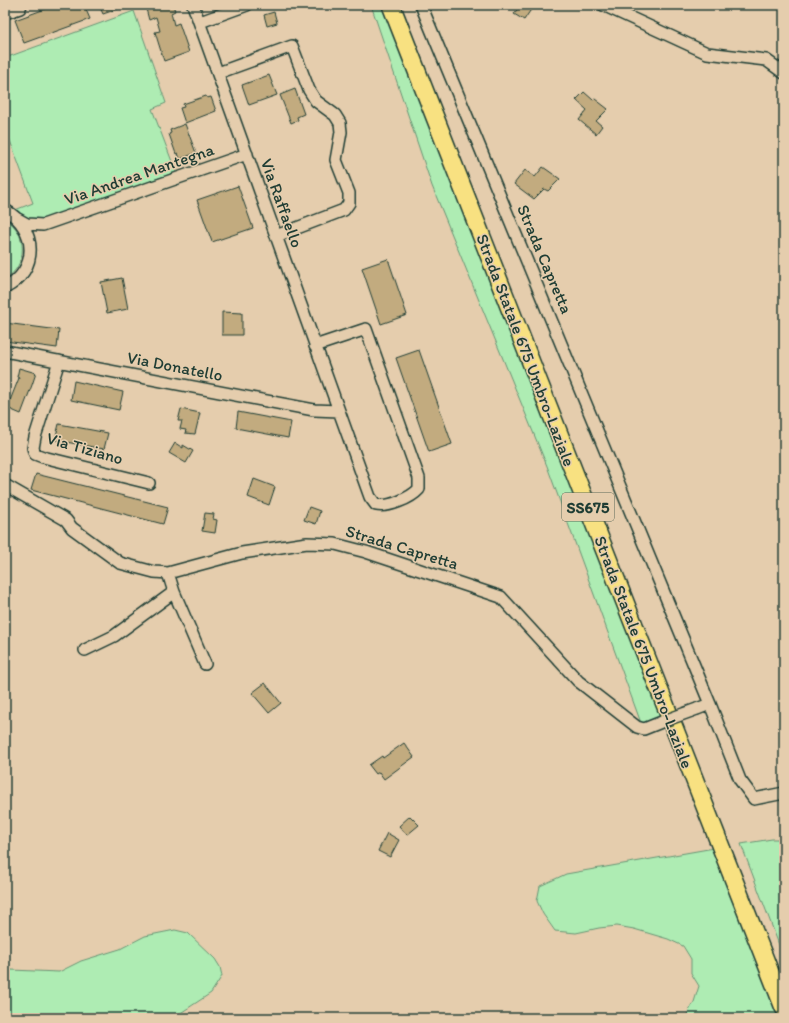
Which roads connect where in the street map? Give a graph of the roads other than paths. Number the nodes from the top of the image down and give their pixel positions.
1 (22, 5) edge
2 (193, 5) edge
3 (247, 5) edge
4 (391, 5) edge
5 (402, 5) edge
6 (421, 5) edge
7 (603, 5) edge
8 (5, 13) edge
9 (200, 22) junction
10 (218, 73) junction
11 (784, 73) edge
12 (247, 154) junction
13 (5, 210) edge
14 (18, 219) junction
15 (43, 226) junction
16 (276, 236) junction
17 (30, 245) junction
18 (5, 288) edge
19 (315, 346) junction
20 (5, 350) edge
21 (59, 361) junction
22 (339, 411) junction
23 (148, 483) dead end
24 (5, 485) edge
25 (168, 573) junction
26 (174, 592) junction
27 (85, 650) dead end
28 (205, 664) dead end
29 (710, 704) junction
30 (784, 793) edge
31 (784, 978) edge
32 (784, 1008) edge

1 - 8 street
2 - 9 street, Via Raffaello
3 - 9 street
4 - 32 highway, Strada Statale 675 Umbro-Laziale / SS675
5 - 31 highway, Strada Statale 675 Umbro-Laziale / SS675
6 - 29 street, Strada Capretta
7 - 11 street
9 - 10 street, Via Raffaello
10 - 12 street, Via Raffaello
10 - 16 street
12 - 15 street, Via Andrea Mantegna
12 - 16 street, Via Raffaello
13 - 14 street
14 - 15 street
14 - 17 street
15 - 17 street
16 - 19 street, Via Raffaello
17 - 18 street
19 - 22 street, Via Raffaello
19 - 22 street, Via Raffaello
20 - 21 street, Via Donatello
21 - 22 street, Via Donatello
21 - 23 street, Via Tiziano
24 - 25 street, Strada Capretta
25 - 26 street
25 - 29 street, Strada Capretta, bridge
26 - 27 street
26 - 28 street
29 - 30 street, Strada Capretta

